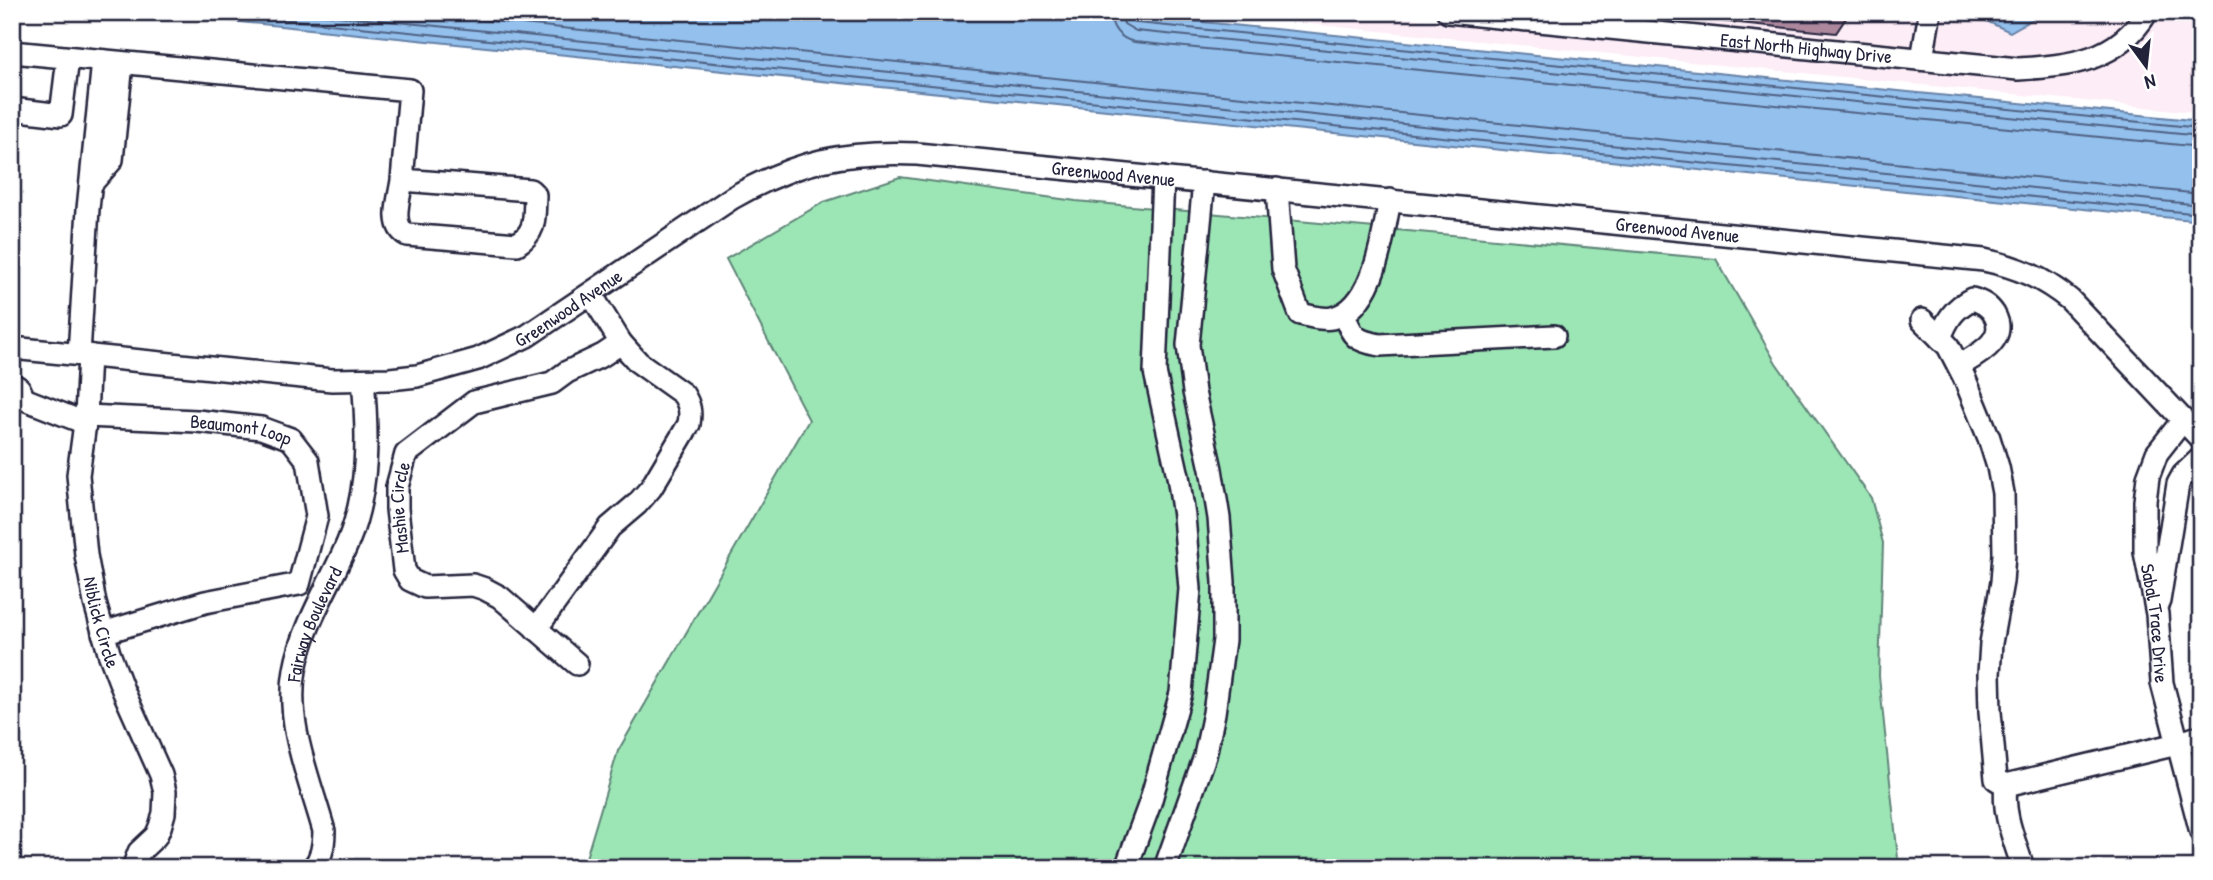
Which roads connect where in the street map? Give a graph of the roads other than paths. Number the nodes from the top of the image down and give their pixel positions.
1 (1448, 12) edge
2 (1930, 12) edge
3 (2147, 12) edge
4 (12, 52) edge
5 (68, 58) junction
6 (1922, 59) junction
7 (113, 62) junction
8 (12, 109) edge
9 (1163, 178) junction
10 (402, 180) junction
11 (1204, 182) junction
12 (1277, 189) junction
13 (1390, 200) junction
14 (591, 294) junction
15 (1344, 314) junction
16 (1922, 320) dead end
17 (1554, 336) dead end
18 (1940, 338) junction
19 (621, 343) junction
20 (12, 348) edge
21 (84, 355) junction
22 (1959, 366) junction
23 (363, 380) junction
24 (12, 384) edge
25 (85, 419) junction
26 (2193, 423) edge
27 (2201, 458) edge
28 (1211, 469) junction
29 (1178, 476) junction
30 (360, 504) junction
31 (397, 509) junction
32 (313, 534) junction
33 (349, 540) junction
34 (2157, 614) junction
35 (536, 629) junction
36 (103, 633) junction
37 (577, 664) dead end
38 (2201, 736) edge
39 (2177, 744) junction
40 (2006, 785) junction
41 (1147, 811) junction
42 (1181, 825) junction
43 (2201, 832) edge
44 (318, 866) edge
45 (133, 868) edge
46 (1126, 868) edge
47 (1165, 868) edge
48 (2023, 868) edge

1 - 6 street, East North Highway Drive
2 - 6 street
3 - 6 street, East North Highway Drive
4 - 5 street
5 - 7 street
5 - 8 street
7 - 10 street
7 - 21 street, Niblick Circle
9 - 11 street, Greenwood Avenue
9 - 14 street, Greenwood Avenue
9 - 29 street
10 - 10 street
11 - 12 street, Greenwood Avenue
11 - 28 street
12 - 13 street, Greenwood Avenue
12 - 15 street
13 - 15 street
13 - 26 street, Greenwood Avenue
14 - 19 street
14 - 23 street, Greenwood Avenue
15 - 17 street
16 - 18 street
18 - 22 street
18 - 22 street
19 - 31 street, Mashie Circle
19 - 35 street
20 - 21 street, Greenwood Avenue
21 - 23 street, Greenwood Avenue
21 - 25 street, Niblick Circle
22 - 40 street
23 - 30 street, Fairway Boulevard
24 - 25 street, Beaumont Loop
25 - 32 street, Beaumont Loop
25 - 36 street, Niblick Circle
26 - 34 street, Sabal Trace Drive
27 - 34 street
28 - 29 street
28 - 42 street
29 - 41 street
30 - 31 street
30 - 33 street, Fairway Boulevard
31 - 35 street, Mashie Circle
32 - 33 street
32 - 36 street, Beaumont Loop
33 - 44 street, Fairway Boulevard
34 - 39 street, Sabal Trace Drive
35 - 37 street, Mashie Circle
36 - 45 street, Niblick Circle
38 - 39 street
39 - 40 street
39 - 43 street, Sabal Trace Drive
40 - 48 street
41 - 42 street
41 - 46 street
42 - 47 street

